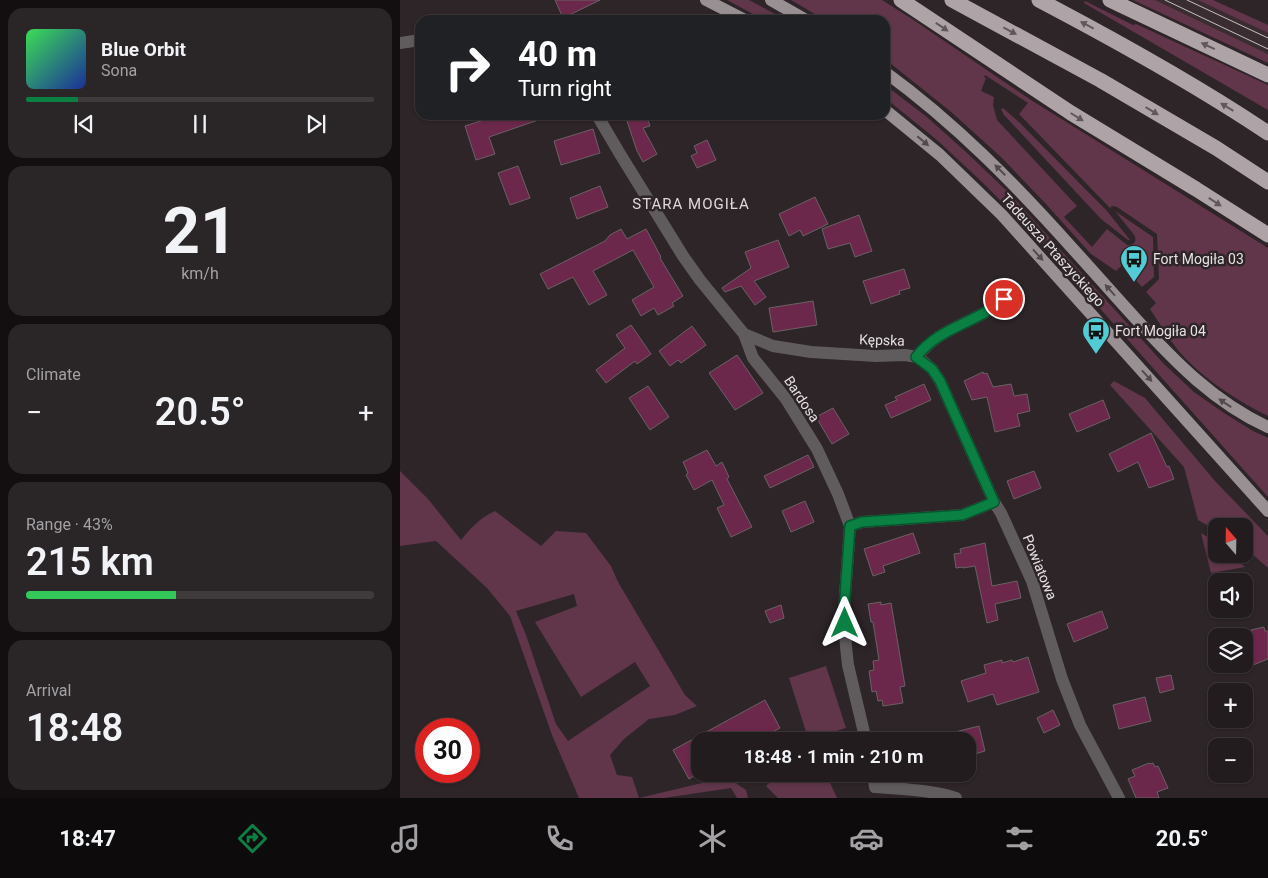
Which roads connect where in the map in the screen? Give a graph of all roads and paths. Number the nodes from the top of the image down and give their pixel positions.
1 (706, 0) edge
2 (770, 0) edge
3 (901, 0) edge
4 (952, 0) edge
5 (1039, 0) edge
6 (1110, 0) edge
7 (735, 15) edge
8 (797, 15) edge
9 (415, 41) edge
10 (400, 43) edge
11 (1268, 75) edge
12 (890, 76) edge
13 (890, 114) edge
14 (601, 120) edge
15 (1268, 134) edge
16 (1268, 182) edge
17 (1268, 235) edge
18 (1004, 299) dead end
19 (744, 334) junction
20 (916, 357) junction
21 (1268, 427) edge
22 (994, 502) junction
23 (1268, 511) edge
24 (850, 526) junction
25 (864, 732) edge
26 (874, 782) edge
27 (956, 798) edge
28 (1119, 798) edge

1 - 7 main road
2 - 8 main road
3 -> 17 highway
4 -> 16 highway
15 -> 5 highway
11 -> 6 highway
9 - 10 street
21 -> 12 main road, Tadeusza Ptaszyckiego
13 -> 23 main road, Tadeusza Ptaszyckiego
14 - 19 street, Bardosa
18 - 20 street, Kępska
19 - 20 street, Kępska
19 - 24 street, Bardosa
20 - 22 street, Powiatowa
22 - 24 street
22 - 28 street, Powiatowa
24 - 25 street, Bardosa
26 - 27 street

